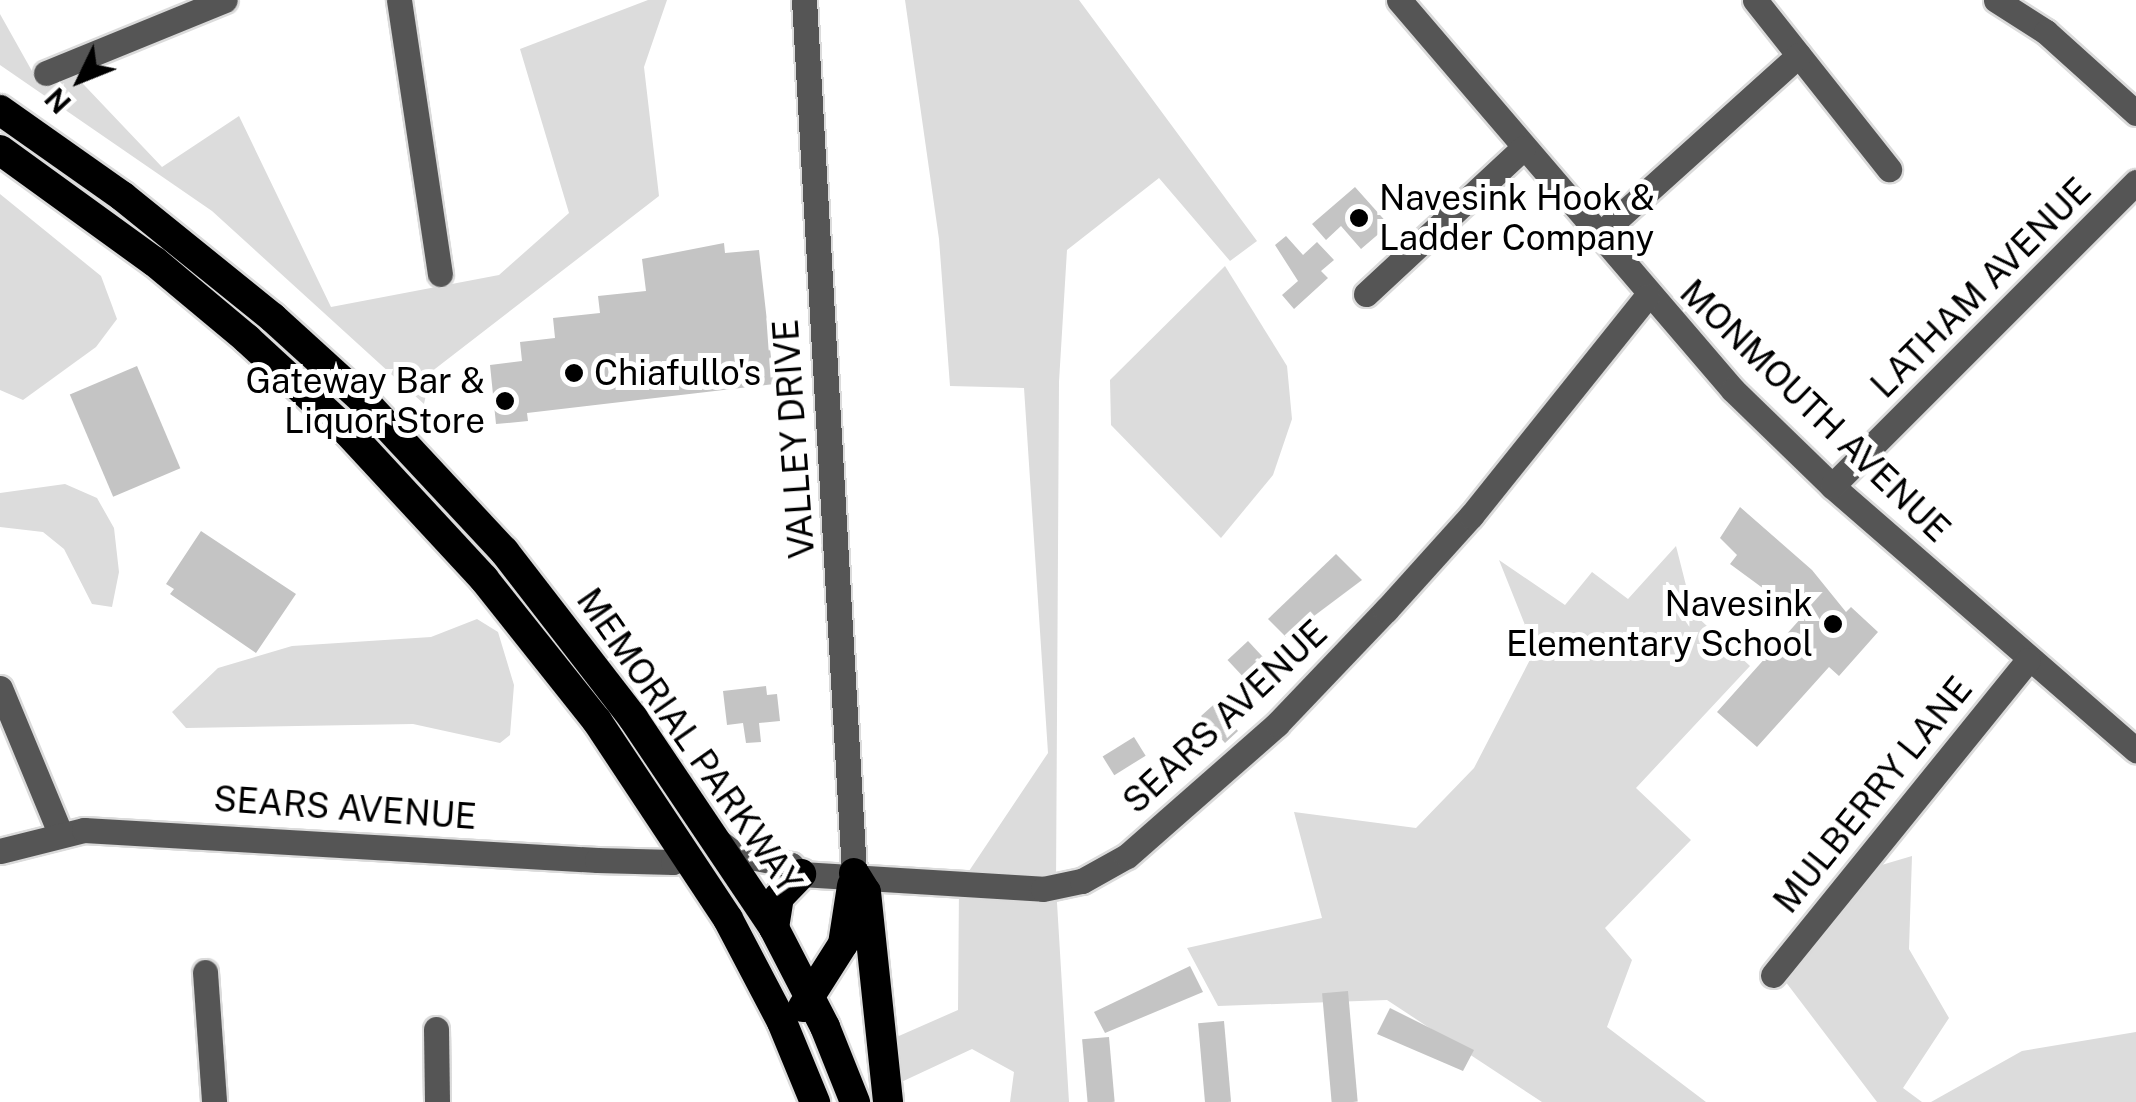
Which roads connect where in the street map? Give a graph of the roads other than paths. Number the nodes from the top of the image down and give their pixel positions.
1 (226, 0) edge
2 (399, 0) edge
3 (804, 0) edge
4 (1398, 0) edge
5 (1755, 0) edge
6 (1996, 0) edge
7 (1800, 56) junction
8 (46, 73) dead end
9 (0, 110) edge
10 (2136, 113) edge
11 (1524, 148) junction
12 (0, 150) edge
13 (1889, 169) dead end
14 (2136, 182) edge
15 (1598, 236) junction
16 (440, 274) dead end
17 (1366, 294) dead end
18 (1647, 296) junction
19 (1832, 486) junction
20 (2028, 660) junction
21 (0, 688) edge
22 (2136, 750) edge
23 (61, 835) junction
24 (714, 836) junction
25 (0, 851) edge
26 (686, 854) junction
27 (854, 873) junction
28 (801, 874) junction
29 (774, 928) junction
30 (205, 972) dead end
31 (1773, 975) dead end
32 (810, 995) junction
33 (436, 1029) dead end
34 (789, 1037) junction
35 (214, 1102) edge
36 (437, 1102) edge
37 (814, 1102) edge
38 (854, 1102) edge
39 (888, 1102) edge

1 - 8 street
2 - 16 street
3 - 27 street, VALLEY DRIVE
4 - 11 street, MONMOUTH AVENUE
5 - 7 street
6 - 10 street
7 - 13 street
7 - 15 street
9 - 24 highway, MEMORIAL PARKWAY
11 - 15 street, MONMOUTH AVENUE
11 - 17 street
12 - 26 highway, MEMORIAL PARKWAY
14 - 19 street, LATHAM AVENUE
15 - 18 street, MONMOUTH AVENUE
18 - 19 street, MONMOUTH AVENUE
18 - 27 street, SEARS AVENUE
19 - 20 street, MONMOUTH AVENUE
20 - 22 street, MONMOUTH AVENUE
20 - 31 street, MULBERRY LANE
21 - 23 street
23 - 25 street, SEARS AVENUE
23 - 26 street, SEARS AVENUE
24 - 28 street, SEARS AVENUE
24 - 29 highway, MEMORIAL PARKWAY
26 - 34 highway, MEMORIAL PARKWAY
27 - 28 street, SEARS AVENUE
27 - 32 highway
27 - 39 highway
28 - 29 highway
29 - 32 highway, MEMORIAL PARKWAY
30 - 35 street
32 - 34 highway
32 - 38 highway, MEMORIAL PARKWAY
33 - 36 street
34 - 37 highway, MEMORIAL PARKWAY

